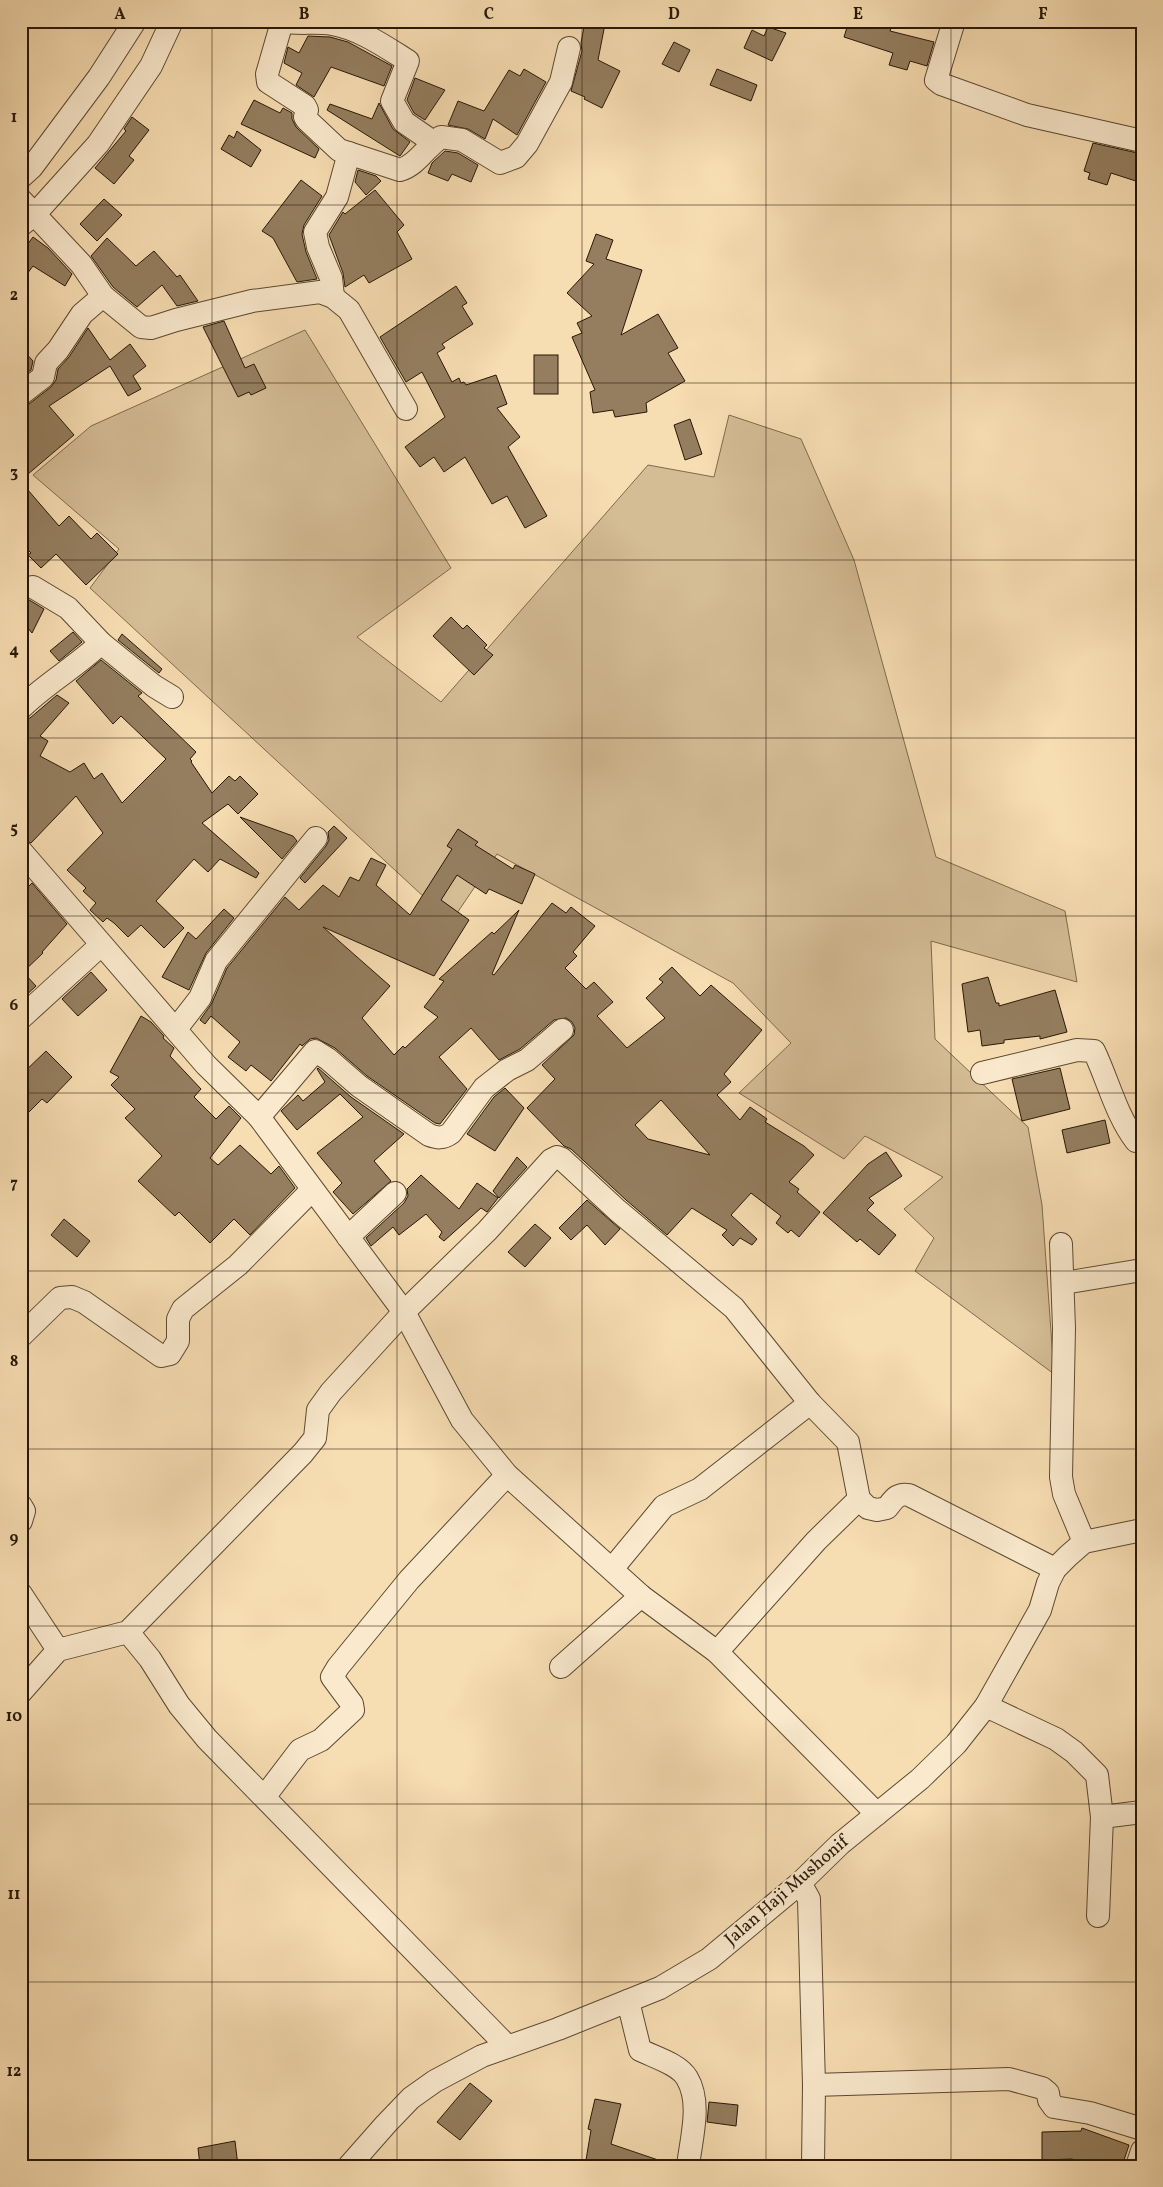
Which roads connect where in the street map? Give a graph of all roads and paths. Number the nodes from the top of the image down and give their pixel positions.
1 (135, 21) edge
2 (172, 21) edge
3 (282, 21) edge
4 (954, 21) edge
5 (569, 48) dead end
6 (1142, 141) edge
7 (433, 142) junction
8 (349, 153) junction
9 (21, 177) edge
10 (27, 212) edge
11 (103, 296) junction
12 (333, 297) junction
13 (21, 394) edge
14 (406, 409) dead end
15 (33, 588) dead end
16 (101, 643) junction
17 (172, 697) dead end
18 (21, 708) edge
19 (316, 838) dead end
20 (21, 851) edge
21 (101, 945) junction
22 (21, 1018) edge
23 (176, 1029) junction
24 (562, 1030) dead end
25 (982, 1073) dead end
26 (259, 1117) junction
27 (1142, 1141) edge
28 (312, 1190) junction
29 (395, 1192) dead end
30 (348, 1237) junction
31 (1061, 1244) dead end
32 (1142, 1270) edge
33 (1064, 1283) junction
34 (404, 1312) junction
35 (21, 1336) edge
36 (810, 1403) junction
37 (507, 1475) junction
38 (859, 1499) junction
39 (21, 1506) edge
40 (21, 1521) edge
41 (1142, 1530) edge
42 (1084, 1542) junction
43 (612, 1569) junction
44 (1055, 1569) junction
45 (21, 1594) edge
46 (641, 1596) junction
47 (128, 1632) junction
48 (58, 1650) junction
49 (716, 1652) junction
50 (561, 1668) dead end
51 (21, 1692) edge
52 (986, 1706) junction
53 (265, 1796) junction
54 (1142, 1812) edge
55 (877, 1814) junction
56 (1102, 1817) junction
57 (800, 1883) junction
58 (1098, 1916) dead end
59 (628, 2001) junction
60 (507, 2046) junction
61 (814, 2085) junction
62 (1142, 2129) edge
63 (1142, 2151) edge
64 (349, 2166) edge
65 (688, 2166) edge
66 (813, 2166) edge
67 (1137, 2166) edge

1 - 9 street
2 - 10 street
3 - 7 street
3 - 8 street
4 - 6 street
5 - 7 street
7 - 8 street
8 - 12 street
10 - 11 street
11 - 12 street
11 - 13 street
12 - 14 street
15 - 16 street
16 - 17 street
16 - 18 street
19 - 23 street
20 - 21 street
21 - 22 street
21 - 23 street
23 - 26 street
24 - 26 street
25 - 27 street
26 - 28 street
28 - 30 street
28 - 35 street
29 - 30 street
30 - 34 street
31 - 33 street
32 - 33 street
33 - 42 street
34 - 36 street
34 - 37 street
34 - 47 street
36 - 38 street
36 - 43 street
37 - 43 street
37 - 53 street
38 - 44 street
38 - 49 street
39 - 40 street
41 - 42 street
42 - 44 street, Jalan Haji Mushonif
43 - 46 street
44 - 52 street, Jalan Haji Mushonif
45 - 48 street
46 - 49 street
46 - 50 street
47 - 48 street
47 - 53 street
48 - 51 street
49 - 55 street
52 - 55 street, Jalan Haji Mushonif
52 - 56 street
53 - 60 street
54 - 56 street
55 - 57 street, Jalan Haji Mushonif
56 - 58 street
57 - 59 street, Jalan Haji Mushonif
57 - 61 street
59 - 60 street, Jalan Haji Mushonif
59 - 65 street
60 - 64 street, Jalan Haji Mushonif
61 - 62 street
61 - 66 street
63 - 67 street

